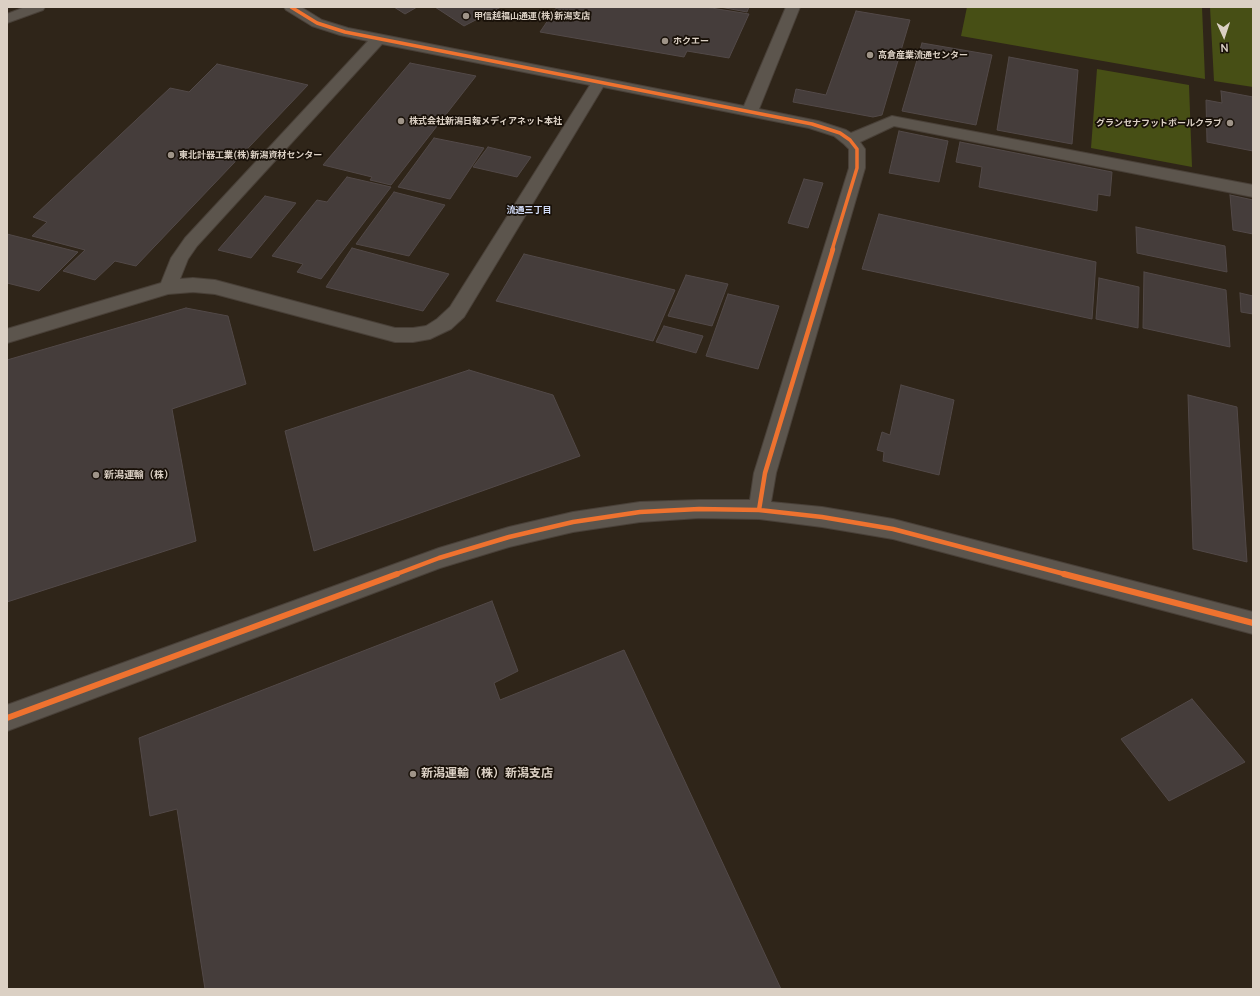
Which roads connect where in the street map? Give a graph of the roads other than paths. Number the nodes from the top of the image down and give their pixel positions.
1 (38, 7) edge
2 (291, 7) edge
3 (793, 7) edge
4 (7, 19) edge
5 (378, 39) junction
6 (599, 82) junction
7 (750, 111) junction
8 (850, 140) junction
9 (1253, 191) edge
10 (168, 287) junction
11 (7, 336) edge
12 (759, 510) junction
13 (1253, 623) edge
14 (7, 718) edge

1 - 4 street
2 - 5 street
3 - 7 street
5 - 6 street
5 - 10 street
6 - 7 street
6 - 10 street
7 - 8 street
8 - 9 street
8 - 12 street
10 - 11 street
12 - 13 street
12 - 14 street

